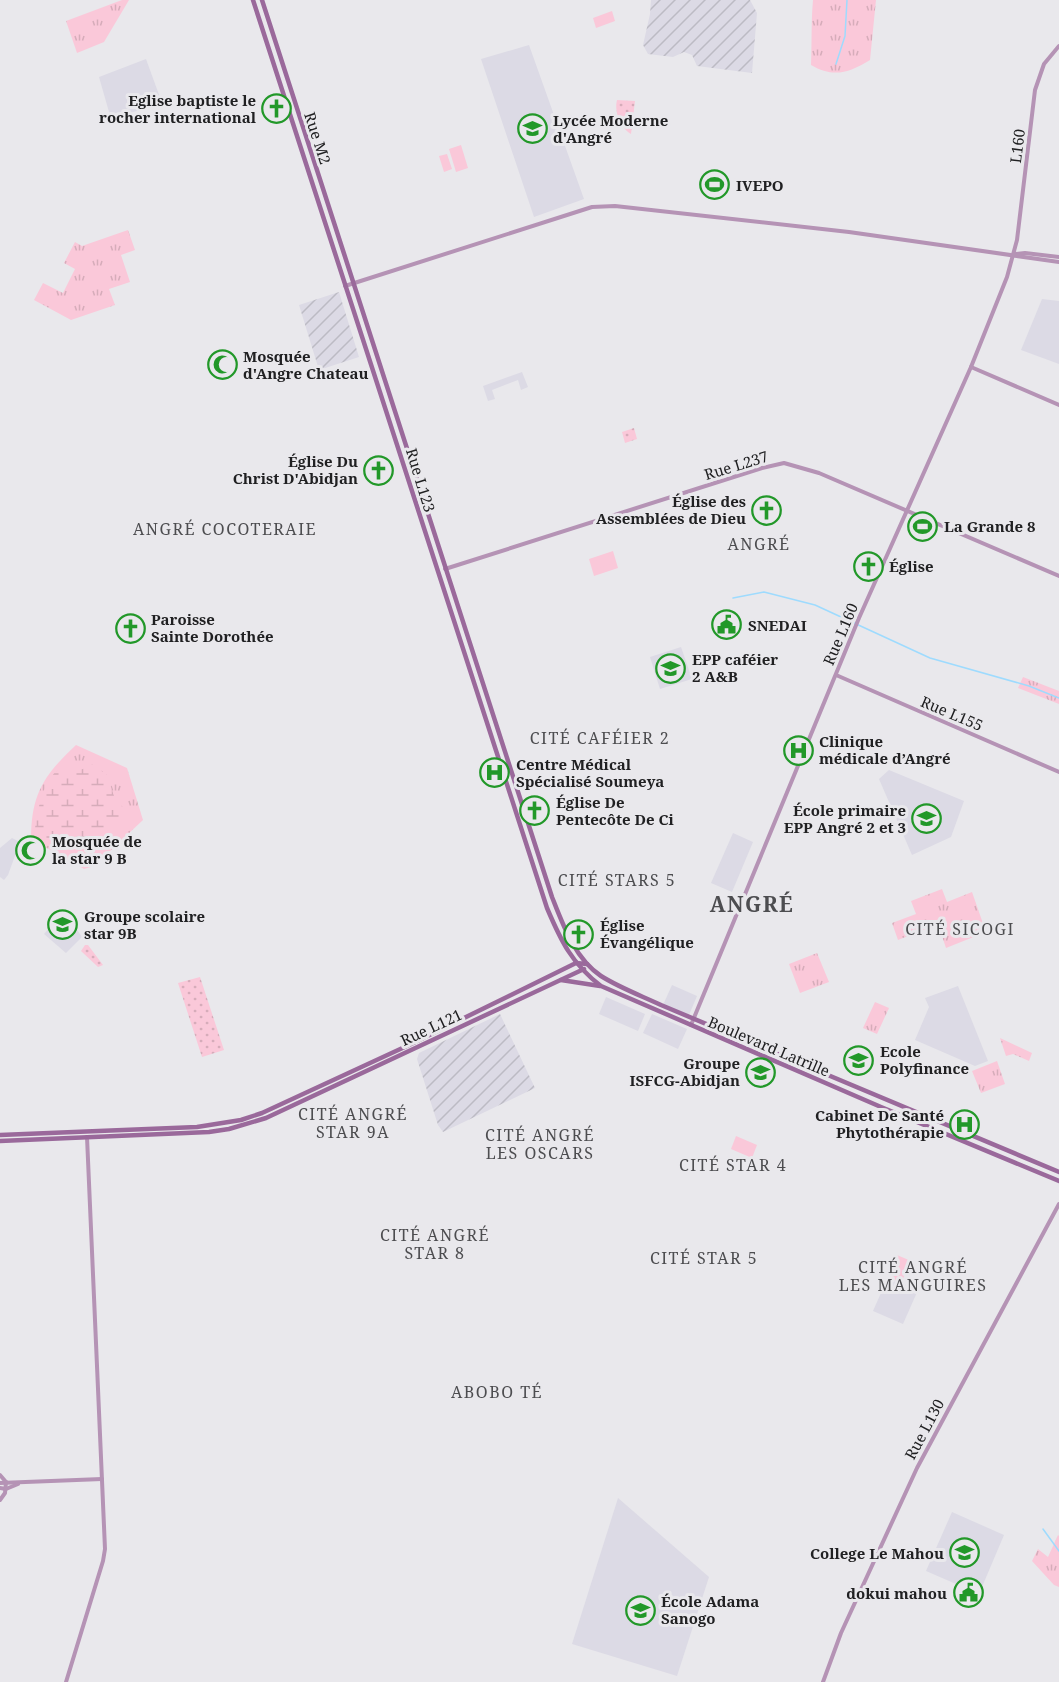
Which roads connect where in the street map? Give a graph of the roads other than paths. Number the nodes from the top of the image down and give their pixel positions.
1 (253, 0) edge
2 (262, 0) edge
3 (1059, 46) edge
4 (1014, 255) junction
5 (1059, 260) edge
6 (353, 284) junction
7 (345, 286) junction
8 (971, 367) junction
9 (1059, 405) edge
10 (906, 510) junction
11 (445, 569) junction
12 (1059, 576) edge
13 (836, 675) junction
14 (1059, 772) edge
15 (576, 963) junction
16 (587, 964) junction
17 (583, 971) junction
18 (558, 980) junction
19 (601, 986) junction
20 (693, 1018) junction
21 (691, 1025) junction
22 (87, 1133) junction
23 (0, 1136) edge
24 (0, 1141) edge
25 (1059, 1172) edge
26 (1059, 1181) edge
27 (1059, 1204) edge
28 (0, 1475) edge
29 (102, 1479) junction
30 (6, 1482) junction
31 (0, 1483) edge
32 (18, 1484) junction
33 (0, 1488) edge
34 (6, 1489) junction
35 (0, 1500) edge
36 (66, 1682) edge
37 (823, 1682) edge

1 - 7 main road, Rue L123
2 - 6 main road, Rue M2
3 - 4 street, L160
4 - 5 street
4 - 6 street
4 - 8 street, Rue L160
6 - 7 street
6 - 11 main road, Rue L123
7 - 15 main road, Rue L123
8 - 9 street
8 - 10 street, Rue L160
10 - 11 street, Rue L237
10 - 12 street, Rue L237
10 - 13 street, Rue L160
11 - 16 main road, Rue L123
13 - 14 street, Rue L155
13 - 20 street, Rue L160
15 - 16 main road
15 - 17 main road, Boulevard Latrille
15 - 22 main road
16 - 17 main road
16 - 20 main road, Boulevard Latrille
17 - 18 main road, Rue L121
17 - 19 main road, Boulevard Latrille
18 - 19 main road
18 - 22 main road, Rue L121
19 - 21 main road, Boulevard Latrille
20 - 21 street, Rue L160
20 - 25 main road, Boulevard Latrille
21 - 26 main road, Boulevard Latrille
22 - 23 main road
22 - 24 main road
22 - 29 street
27 - 37 street, Rue L130
28 - 30 street
29 - 32 street
29 - 36 street
30 - 31 street
30 - 32 street
30 - 34 street
32 - 34 street
33 - 34 street
34 - 35 street

